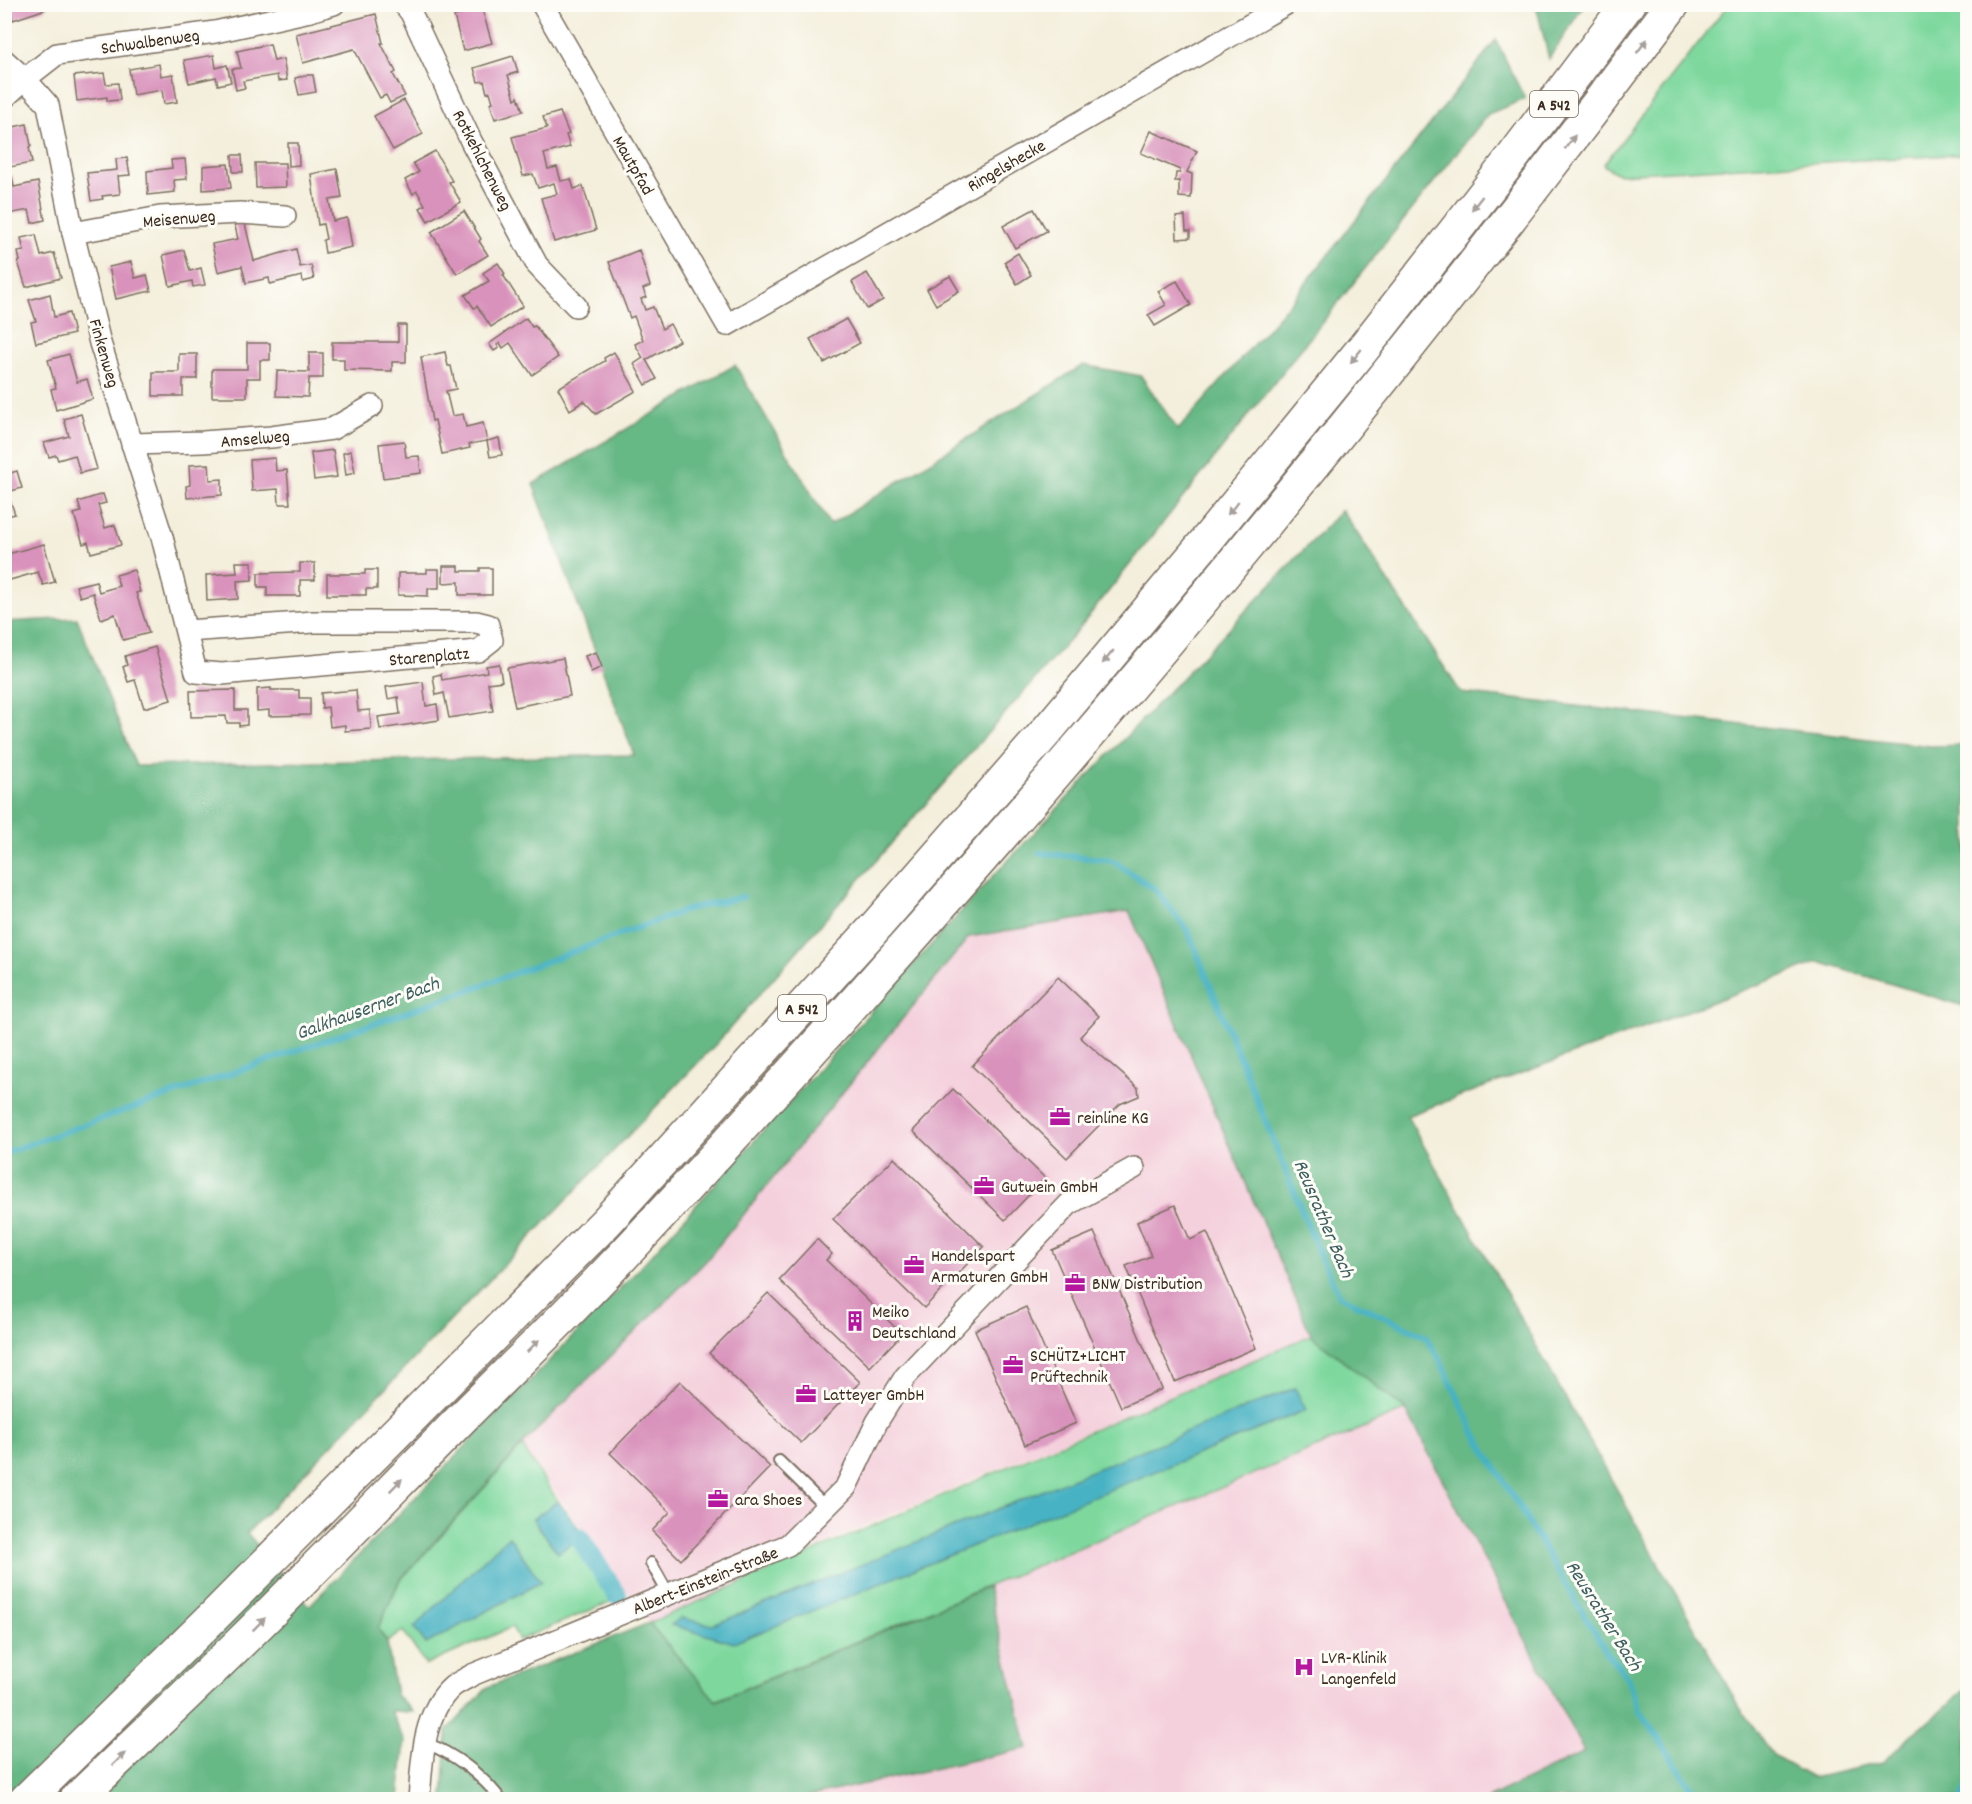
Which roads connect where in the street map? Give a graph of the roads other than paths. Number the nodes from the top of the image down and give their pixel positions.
1 (334, 4) edge
2 (404, 4) edge
3 (542, 4) edge
4 (1286, 4) edge
5 (1629, 4) edge
6 (1673, 4) edge
7 (309, 8) edge
8 (4, 60) edge
9 (25, 79) junction
10 (4, 98) edge
11 (285, 216) dead end
12 (73, 233) junction
13 (576, 306) dead end
14 (727, 325) joint
15 (372, 406) dead end
16 (132, 444) junction
17 (187, 631) junction
18 (1134, 1168) dead end
19 (779, 1461) dead end
20 (826, 1507) junction
21 (651, 1563) dead end
22 (669, 1595) junction
23 (425, 1743) junction
24 (26, 1800) edge
25 (76, 1800) edge
26 (419, 1800) edge
27 (501, 1800) edge

1 - 7 street
2 - 13 street, Rotkehlchenweg
3 - 14 street, Mautpfad
4 - 14 street, Ringelshecke
5 -> 24 highway, A 542
25 -> 6 highway, A 542
7 - 9 street, Schwalbenweg
8 - 9 street
9 - 10 street, Schwalbenweg
9 - 12 street, Finkenweg
11 - 12 street, Meisenweg
12 - 16 street, Finkenweg
15 - 16 street, Amselweg
16 - 17 street, Finkenweg
17 - 17 street, Starenplatz
18 - 20 street, Albert-Einstein-Straße
19 - 20 lane
20 - 22 street, Albert-Einstein-Straße
21 - 22 lane
22 - 23 street, Albert-Einstein-Straße
23 - 26 street, Albert-Einstein-Straße
23 - 27 lane

